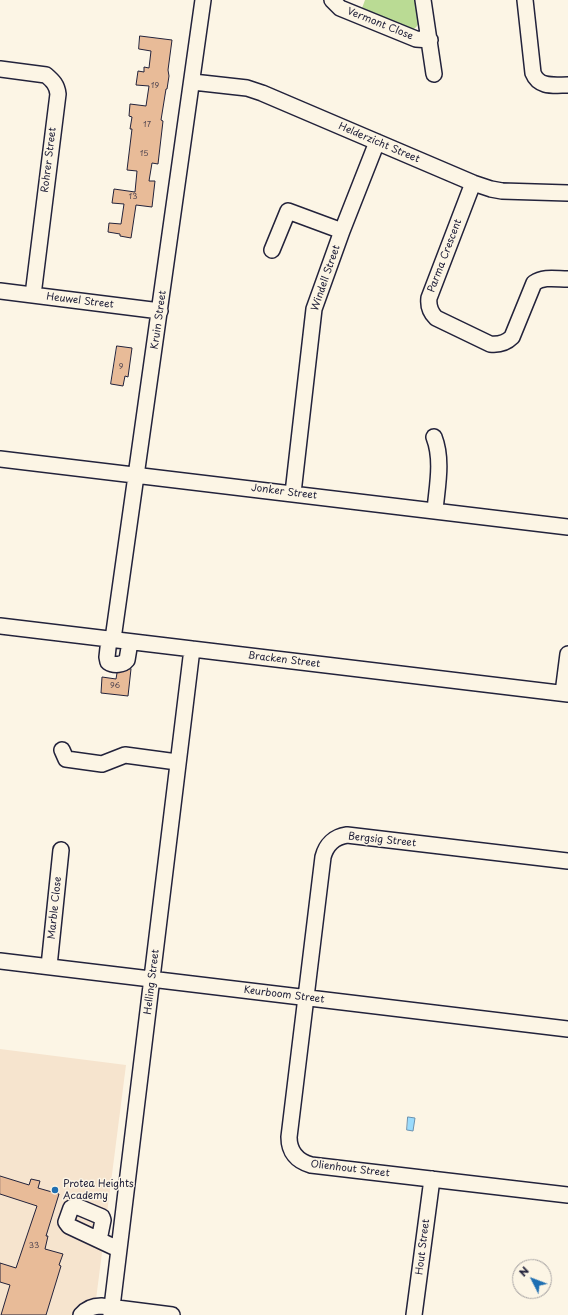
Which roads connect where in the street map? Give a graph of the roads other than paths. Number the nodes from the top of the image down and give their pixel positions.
1 (204, 0) edge
2 (332, 0) edge
3 (423, 0) edge
4 (525, 0) edge
5 (430, 40) junction
6 (0, 69) edge
7 (434, 74) dead end
8 (193, 82) junction
9 (568, 85) edge
10 (377, 142) junction
11 (473, 183) junction
12 (568, 193) edge
13 (342, 231) junction
14 (272, 250) dead end
15 (568, 279) edge
16 (0, 291) edge
17 (32, 295) junction
18 (160, 311) junction
19 (434, 438) dead end
20 (0, 459) edge
21 (136, 476) junction
22 (293, 493) junction
23 (435, 510) junction
24 (568, 527) edge
25 (0, 626) edge
26 (111, 639) junction
27 (130, 642) junction
28 (192, 649) junction
29 (568, 654) edge
30 (566, 694) edge
31 (62, 750) dead end
32 (178, 762) junction
33 (61, 850) dead end
34 (568, 861) edge
35 (0, 960) edge
36 (49, 966) junction
37 (152, 979) junction
38 (307, 997) junction
39 (568, 1029) edge
40 (432, 1179) junction
41 (568, 1195) edge
42 (99, 1240) dead end
43 (118, 1249) junction
44 (111, 1311) edge
45 (81, 1315) edge
46 (172, 1315) edge
47 (414, 1315) edge

1 - 8 street, Kruin Street
2 - 5 street, Vermont Close
3 - 5 street, Vermont Close
4 - 9 street
5 - 7 street, Vermont Close
6 - 17 street, Rohrer Street
8 - 10 street, Helderzicht Street
8 - 18 street, Kruin Street
10 - 11 street, Helderzicht Street
10 - 13 street, Windell Street
11 - 12 street, Helderzicht Street
11 - 15 street, Parma Crescent
13 - 14 street
13 - 22 street, Windell Street
16 - 17 street, Heuwel Street
17 - 18 street, Heuwel Street
18 - 21 street, Kruin Street
19 - 23 street
20 - 21 street, Jonker Street
21 - 22 street, Jonker Street
21 - 26 street, Kruin Street
22 - 23 street, Jonker Street
23 - 24 street, Jonker Street
25 - 26 street, Bracken Street
26 - 27 street, Bracken Street
26 - 27 street, Kruin Street
27 - 28 street, Bracken Street
28 - 30 street, Bracken Street
28 - 32 street, Helling Street
29 - 30 street
31 - 32 street
32 - 37 street, Helling Street
33 - 36 street, Marble Close
34 - 38 street, Bergsig Street
35 - 36 street, Keurboom Street
36 - 37 street, Keurboom Street
37 - 38 street, Keurboom Street
37 - 43 street, Helling Street
38 - 39 street, Keurboom Street
38 - 40 street, Olienhout Street
40 - 41 street, Olienhout Street
40 - 47 street, Hout Street
42 - 43 street
43 - 44 street, Helling Street
44 - 45 street
44 - 46 street

